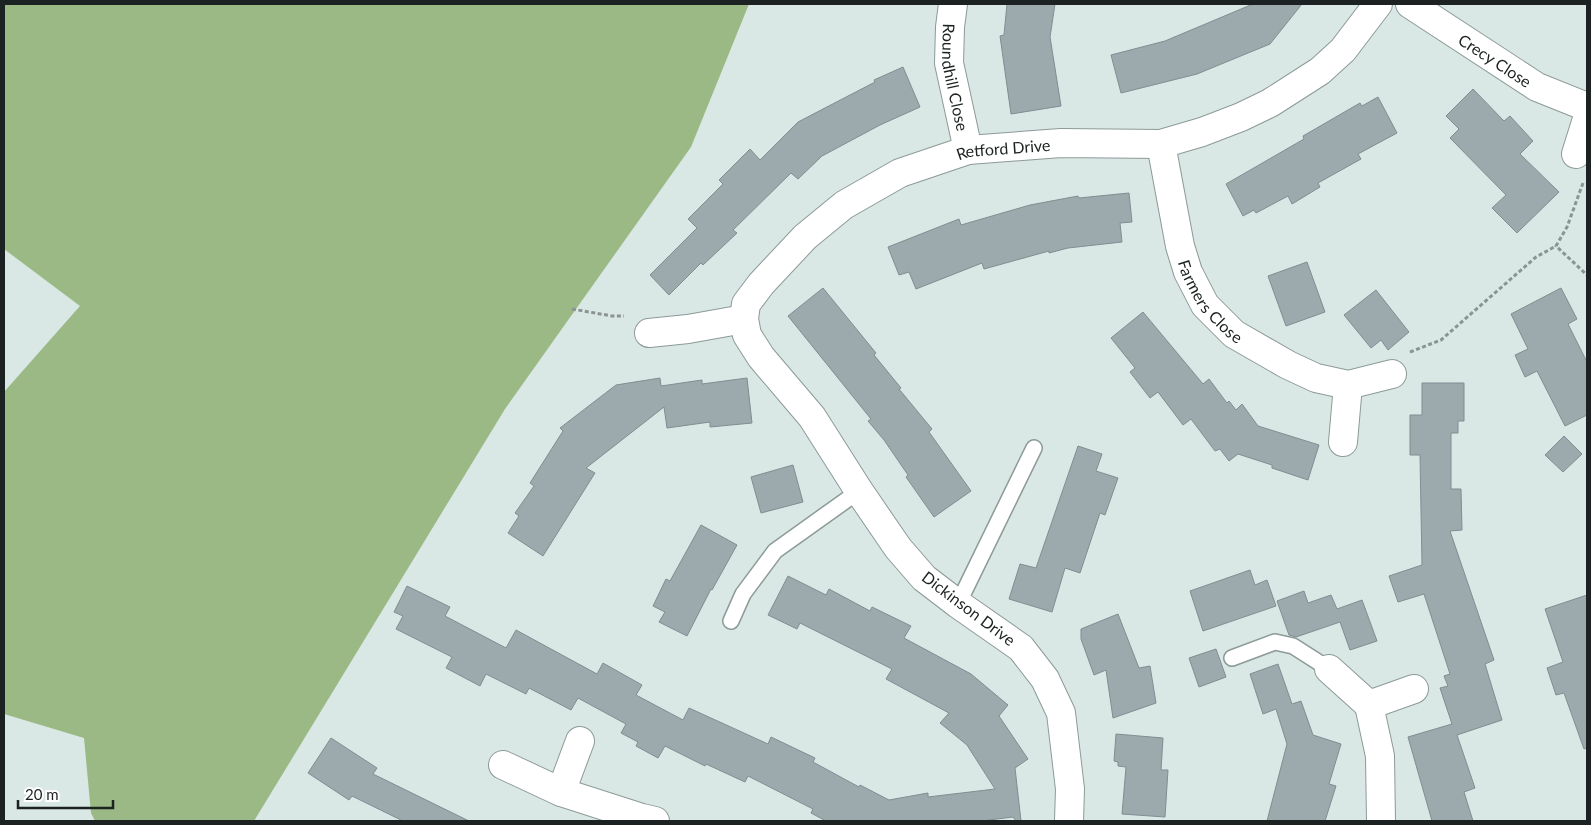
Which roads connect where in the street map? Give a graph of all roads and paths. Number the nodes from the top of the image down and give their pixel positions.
1 (953, 4) edge
2 (1378, 4) edge
3 (1410, 4) edge
4 (1587, 107) edge
5 (1587, 119) edge
6 (1161, 144) junction
7 (968, 150) junction
8 (1576, 154) dead end
9 (1584, 181) dead end
10 (1556, 246) junction
11 (1587, 275) edge
12 (572, 309) dead end
13 (744, 319) junction
14 (649, 333) joint
15 (1392, 374) joint
16 (1348, 385) junction
17 (1343, 442) dead end
18 (1034, 448) dead end
19 (859, 491) junction
20 (958, 604) junction
21 (731, 621) dead end
22 (1232, 658) dead end
23 (1329, 669) joint
24 (1414, 689) dead end
25 (1369, 705) junction
26 (580, 741) dead end
27 (502, 765) dead end
28 (561, 792) junction
29 (655, 821) edge
30 (1070, 821) edge
31 (1381, 821) edge

1 - 7 street, Roundhill Close
2 - 6 street, Retford Drive
3 - 4 street, Crecy Close
5 - 8 street
6 - 7 street, Retford Drive
6 - 16 street, Farmers Close
7 - 13 street, Retford Drive
9 - 10 path
10 - 11 path
10 - 15 path
12 - 14 path
13 - 14 street
13 - 19 street, Dickinson Drive
15 - 16 street, Farmers Close
16 - 17 street
18 - 20 lane
19 - 20 street, Dickinson Drive
19 - 21 lane
20 - 30 street, Dickinson Drive
22 - 23 lane
23 - 25 street
24 - 25 street
25 - 31 street
26 - 28 street
27 - 28 street
28 - 29 street

